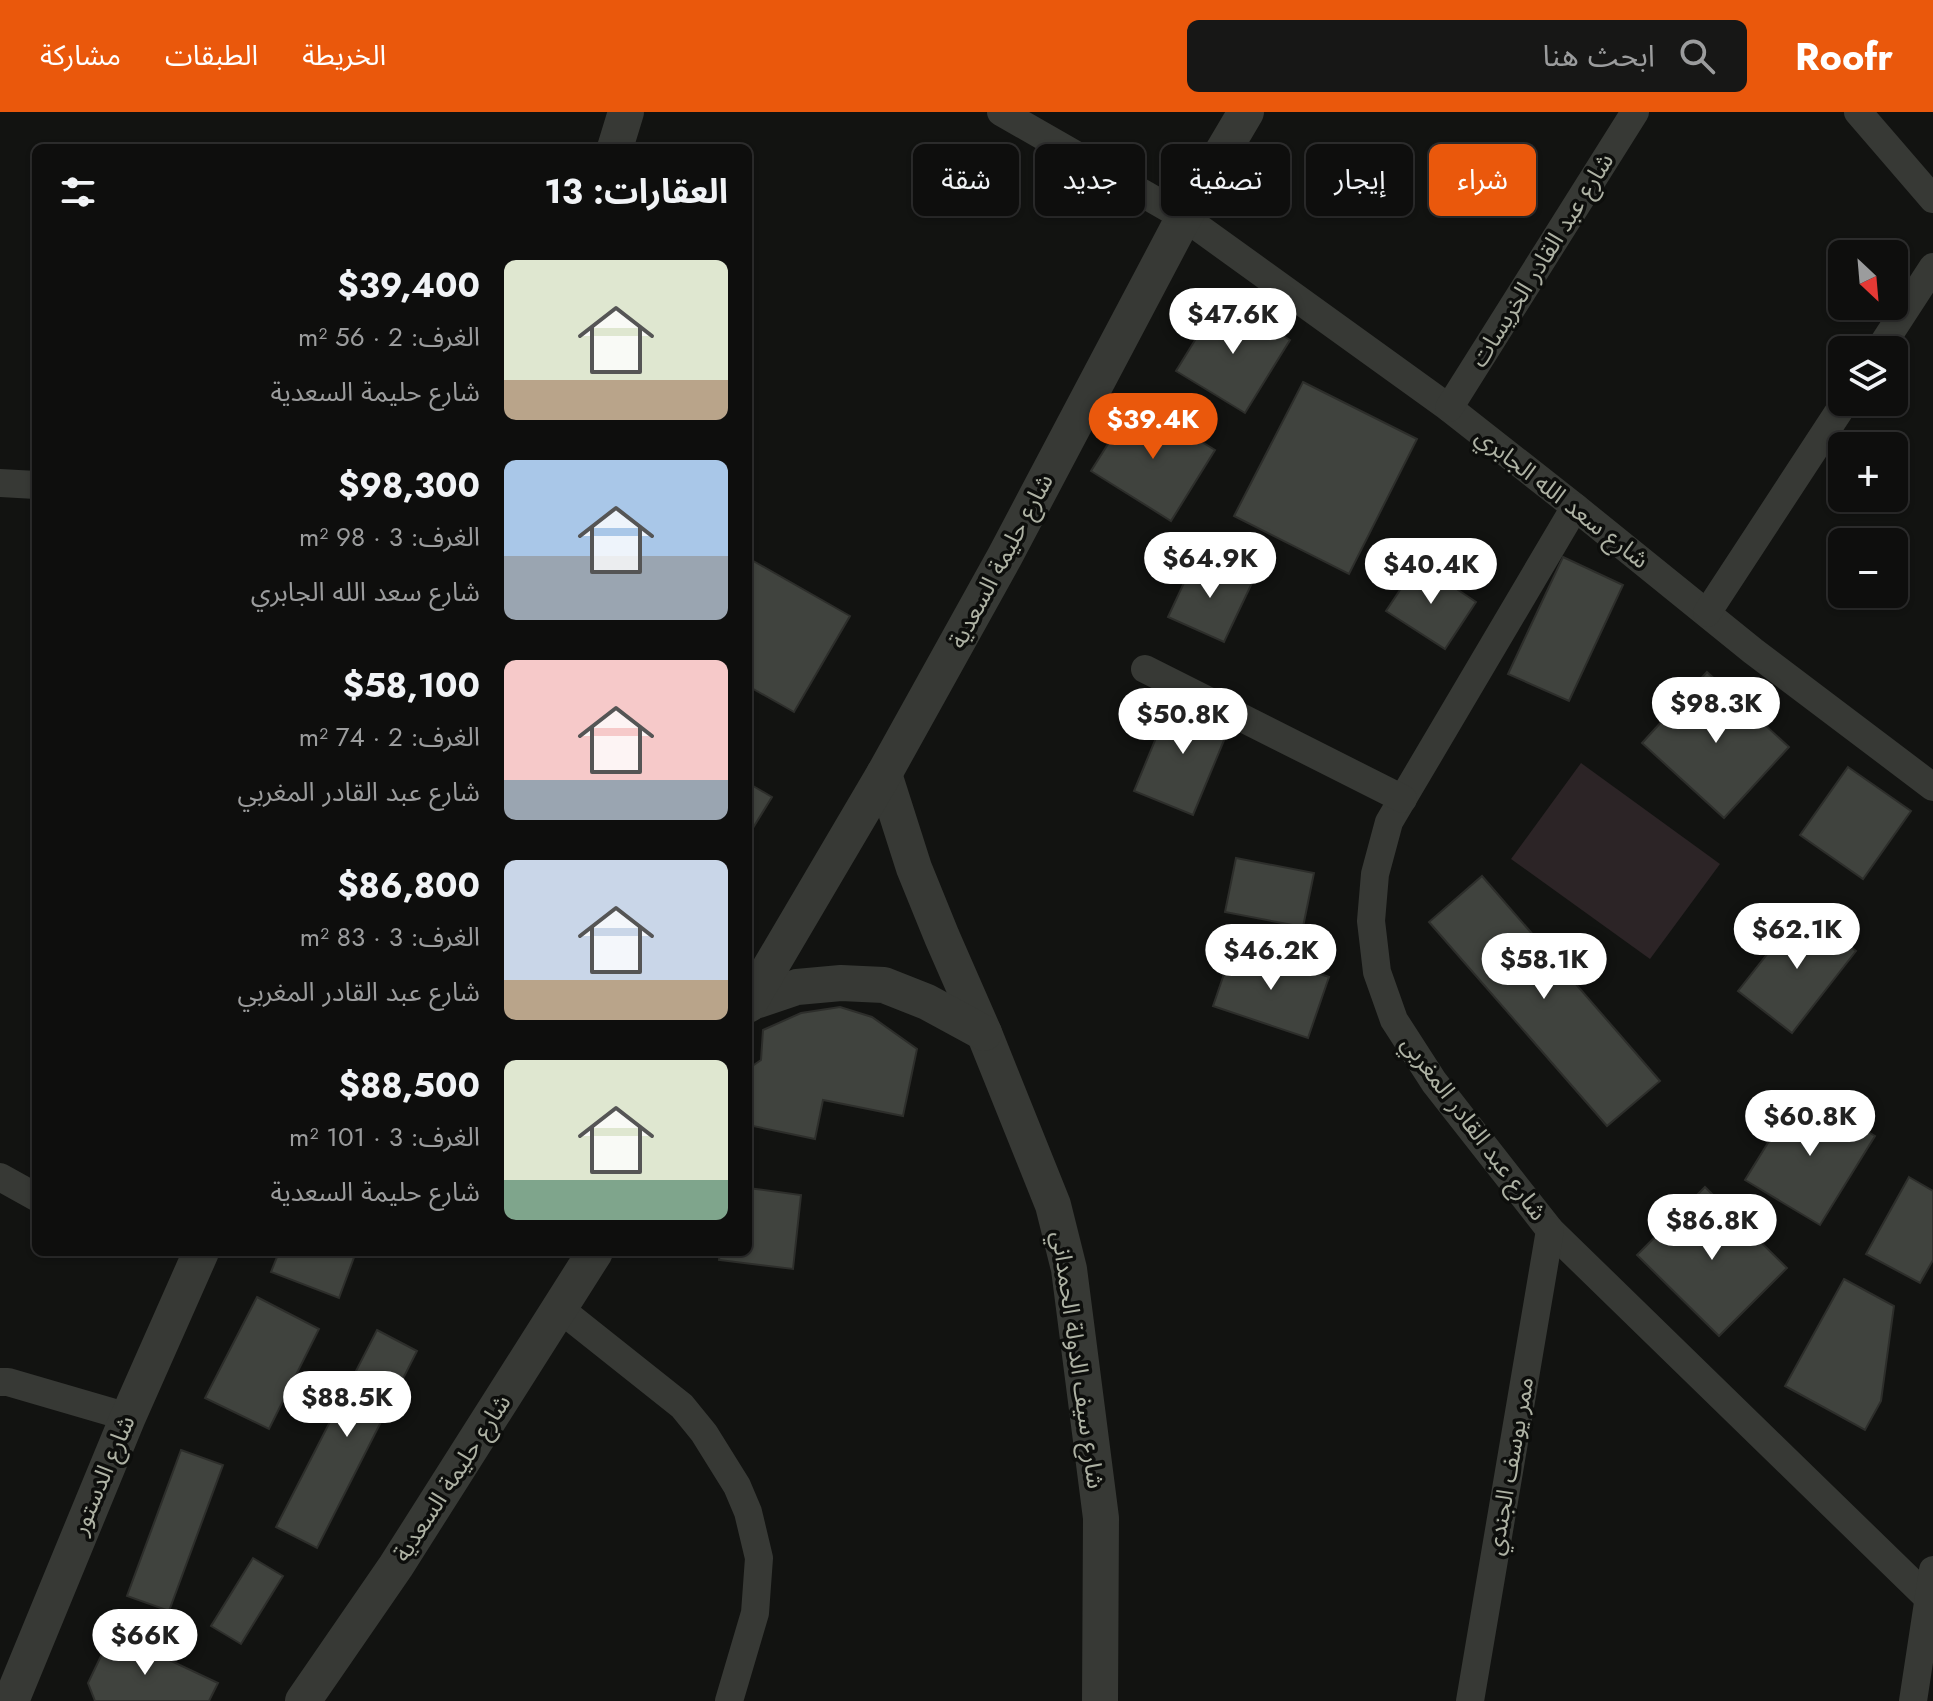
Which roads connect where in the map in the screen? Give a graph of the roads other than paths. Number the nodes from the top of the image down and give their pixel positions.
1 (626, 112) edge
2 (1001, 112) edge
3 (1246, 112) edge
4 (1635, 112) edge
5 (1858, 112) edge
6 (616, 144) edge
7 (1933, 199) edge
8 (1184, 217) junction
9 (1933, 267) edge
10 (1888, 336) edge
11 (1449, 408) junction
12 (1836, 416) edge
13 (0, 483) edge
14 (32, 485) edge
15 (1575, 507) junction
16 (1707, 613) junction
17 (1145, 669) dead end
18 (884, 774) junction
19 (1933, 787) edge
20 (1403, 799) junction
21 (752, 999) edge
22 (752, 1003) edge
23 (984, 1033) junction
24 (0, 1177) edge
25 (32, 1195) edge
26 (1550, 1230) junction
27 (191, 1256) edge
28 (593, 1256) edge
29 (560, 1309) junction
30 (0, 1382) edge
31 (128, 1417) junction
32 (1930, 1584) edge
33 (11, 1701) edge
34 (303, 1701) edge
35 (729, 1701) edge
36 (1100, 1701) edge
37 (1470, 1701) edge
38 (1913, 1701) edge

1 - 6 street
2 - 8 street, شارع سعد الله الجابري
3 - 8 street, شارع حليمة السعدية
4 - 11 street, شارع عبد القادر الخريسات
5 - 7 street
8 - 11 street, شارع سعد الله الجابري
8 - 18 street, شارع حليمة السعدية
9 - 10 street
11 - 15 street, شارع سعد الله الجابري
12 - 16 street
13 - 14 street
15 - 16 street, شارع سعد الله الجابري
15 - 20 street, شارع عبد القادر المغربي
16 - 19 street, شارع سعد الله الجابري
17 - 20 street
18 - 21 street, شارع حليمة السعدية
18 - 23 street, شارع سيف الدولة الحمداني
20 - 26 street, شارع عبد القادر المغربي
22 - 23 street
23 - 36 street, شارع سيف الدولة الحمداني
24 - 25 street
26 - 32 street, شارع عبد القادر المغربي
26 - 37 street, ممر يوسف الجندي
27 - 31 street, شارع الدستور
28 - 29 street, شارع حليمة السعدية
29 - 34 street, شارع حليمة السعدية
29 - 35 street
30 - 31 street
31 - 33 street, شارع الدستور
32 - 38 street

